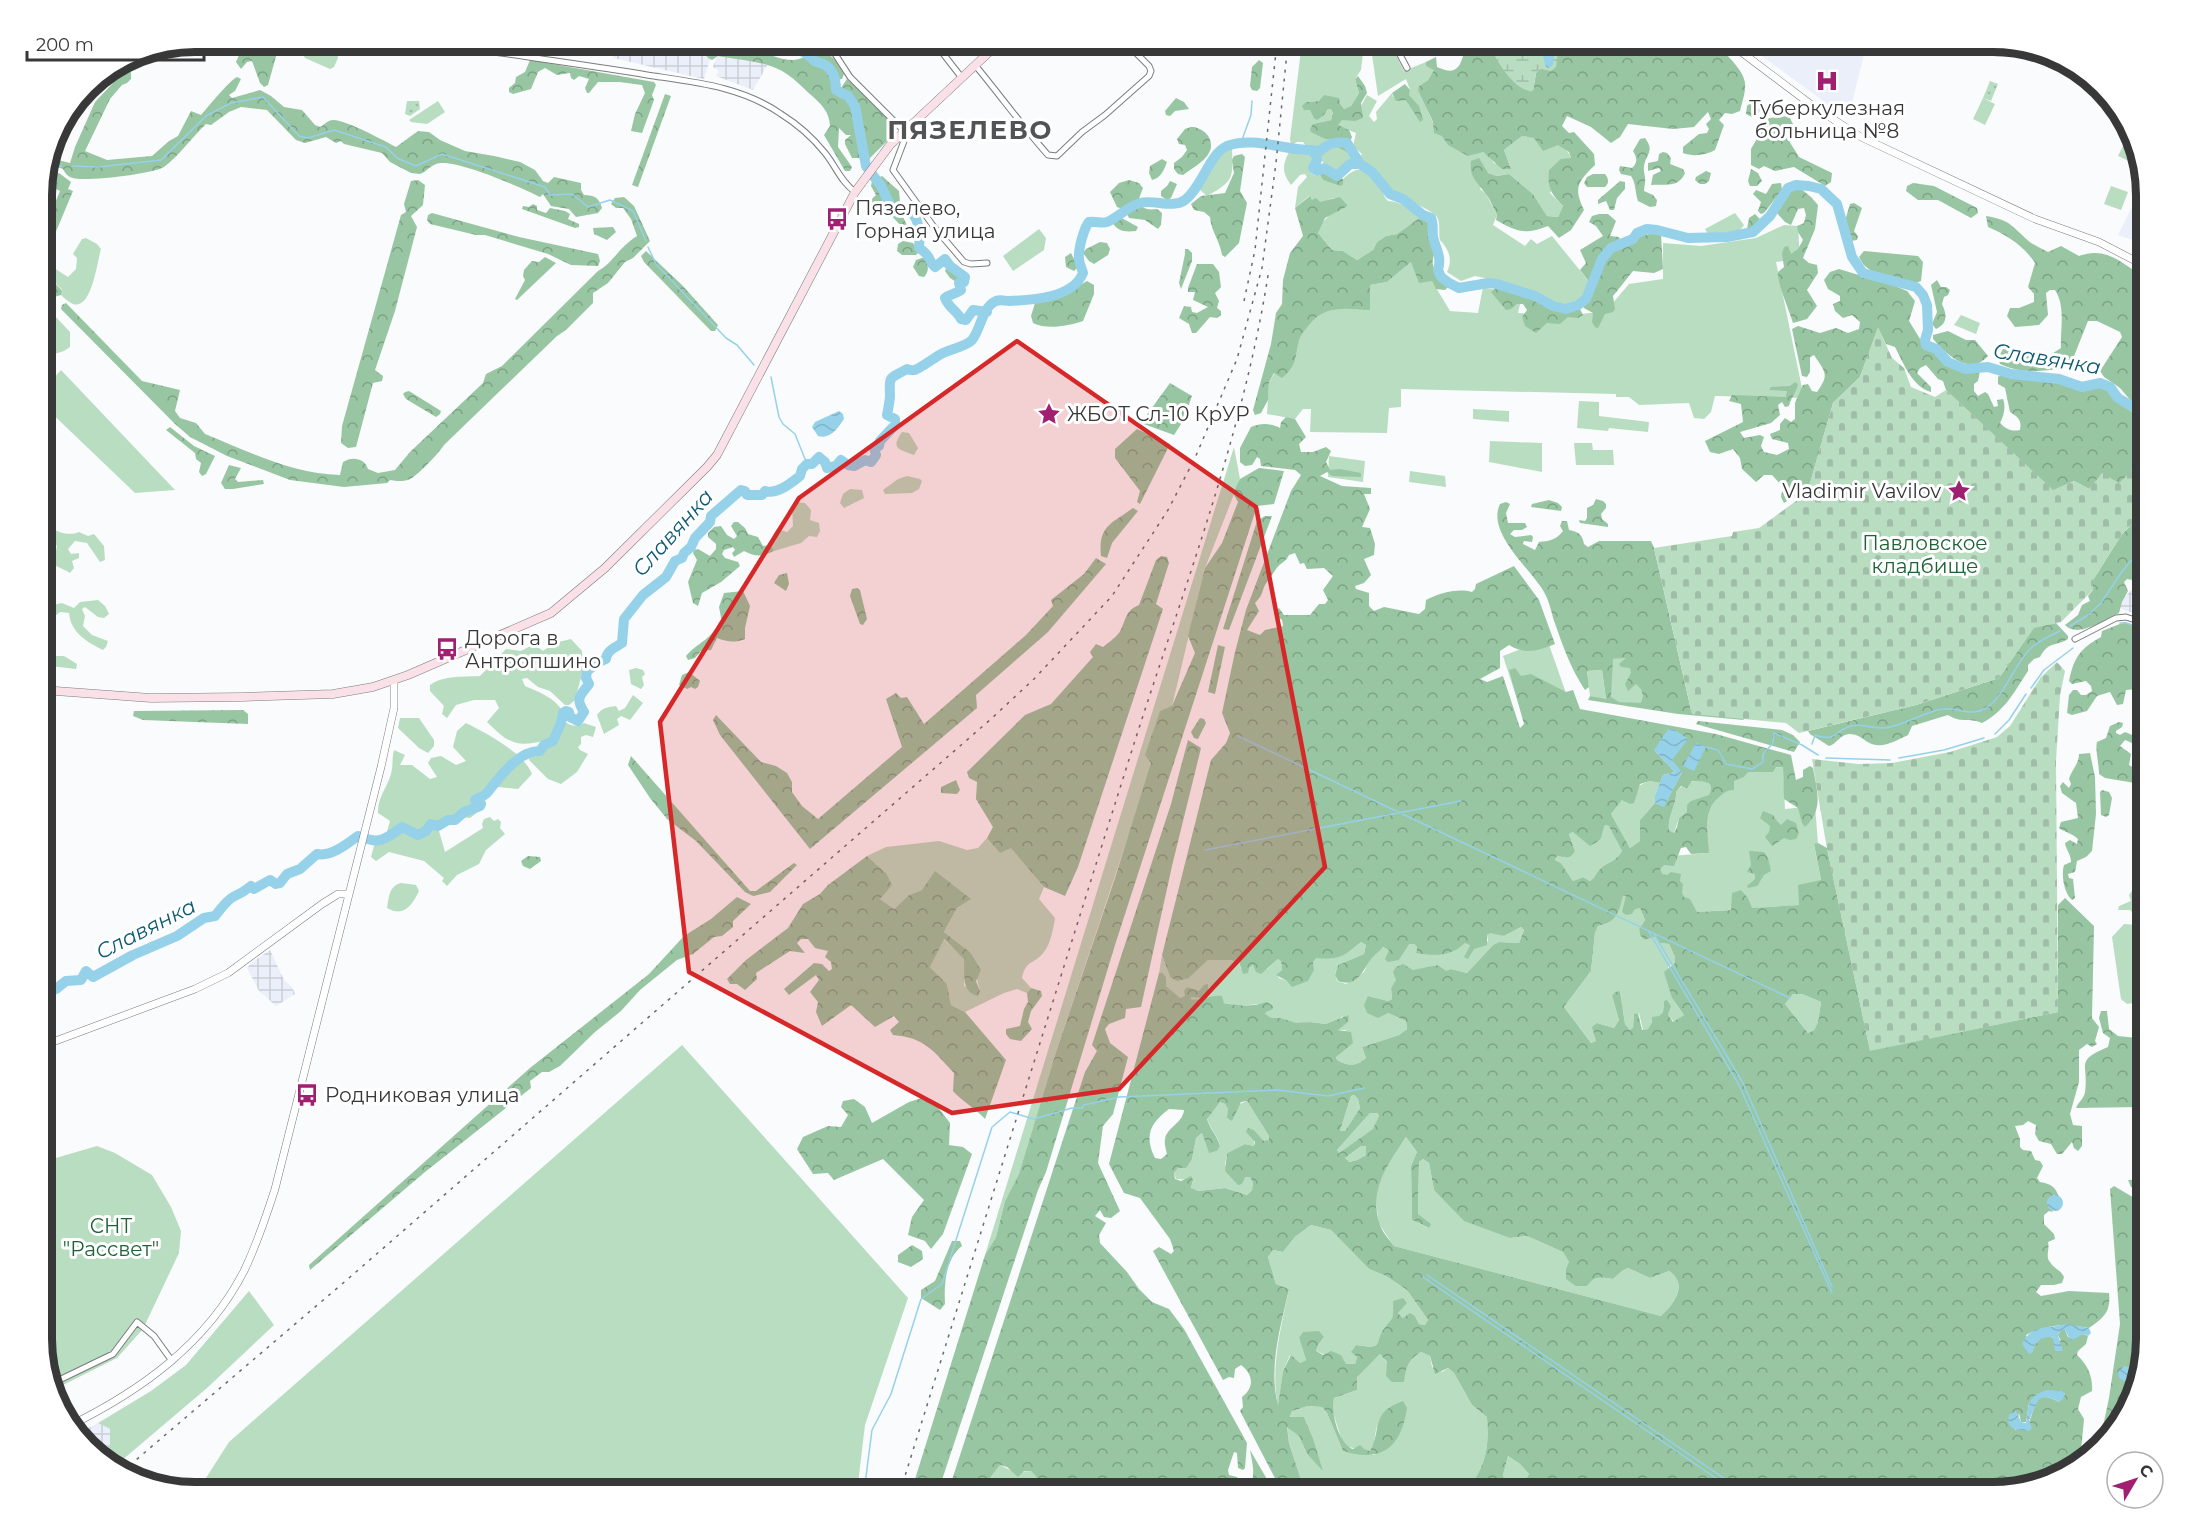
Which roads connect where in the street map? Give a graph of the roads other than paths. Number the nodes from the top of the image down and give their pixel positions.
1 (1135, 52) edge
2 (1399, 52) edge
3 (1741, 52) edge
4 (505, 53) edge
5 (833, 53) edge
6 (942, 53) edge
7 (989, 53) edge
8 (975, 66) junction
9 (1407, 68) dead end
10 (962, 78) junction
11 (904, 131) junction
12 (855, 192) junction
13 (2136, 261) edge
14 (987, 263) dead end
15 (2136, 620) edge
16 (2075, 639) dead end
17 (394, 680) junction
18 (53, 691) edge
19 (349, 894) junction
20 (53, 1042) edge
21 (172, 1361) junction
22 (59, 1380) edge
23 (79, 1421) edge

1 - 8 street
2 - 9 street
3 - 13 street
4 - 12 street
5 - 11 street
6 - 10 street
7 - 8 main road
8 - 10 main road
10 - 11 main road
11 - 12 main road
11 - 14 street
12 - 17 main road
15 - 16 street
17 - 18 main road
17 - 19 street
19 - 20 street
19 - 21 street
21 - 22 street
21 - 23 street

